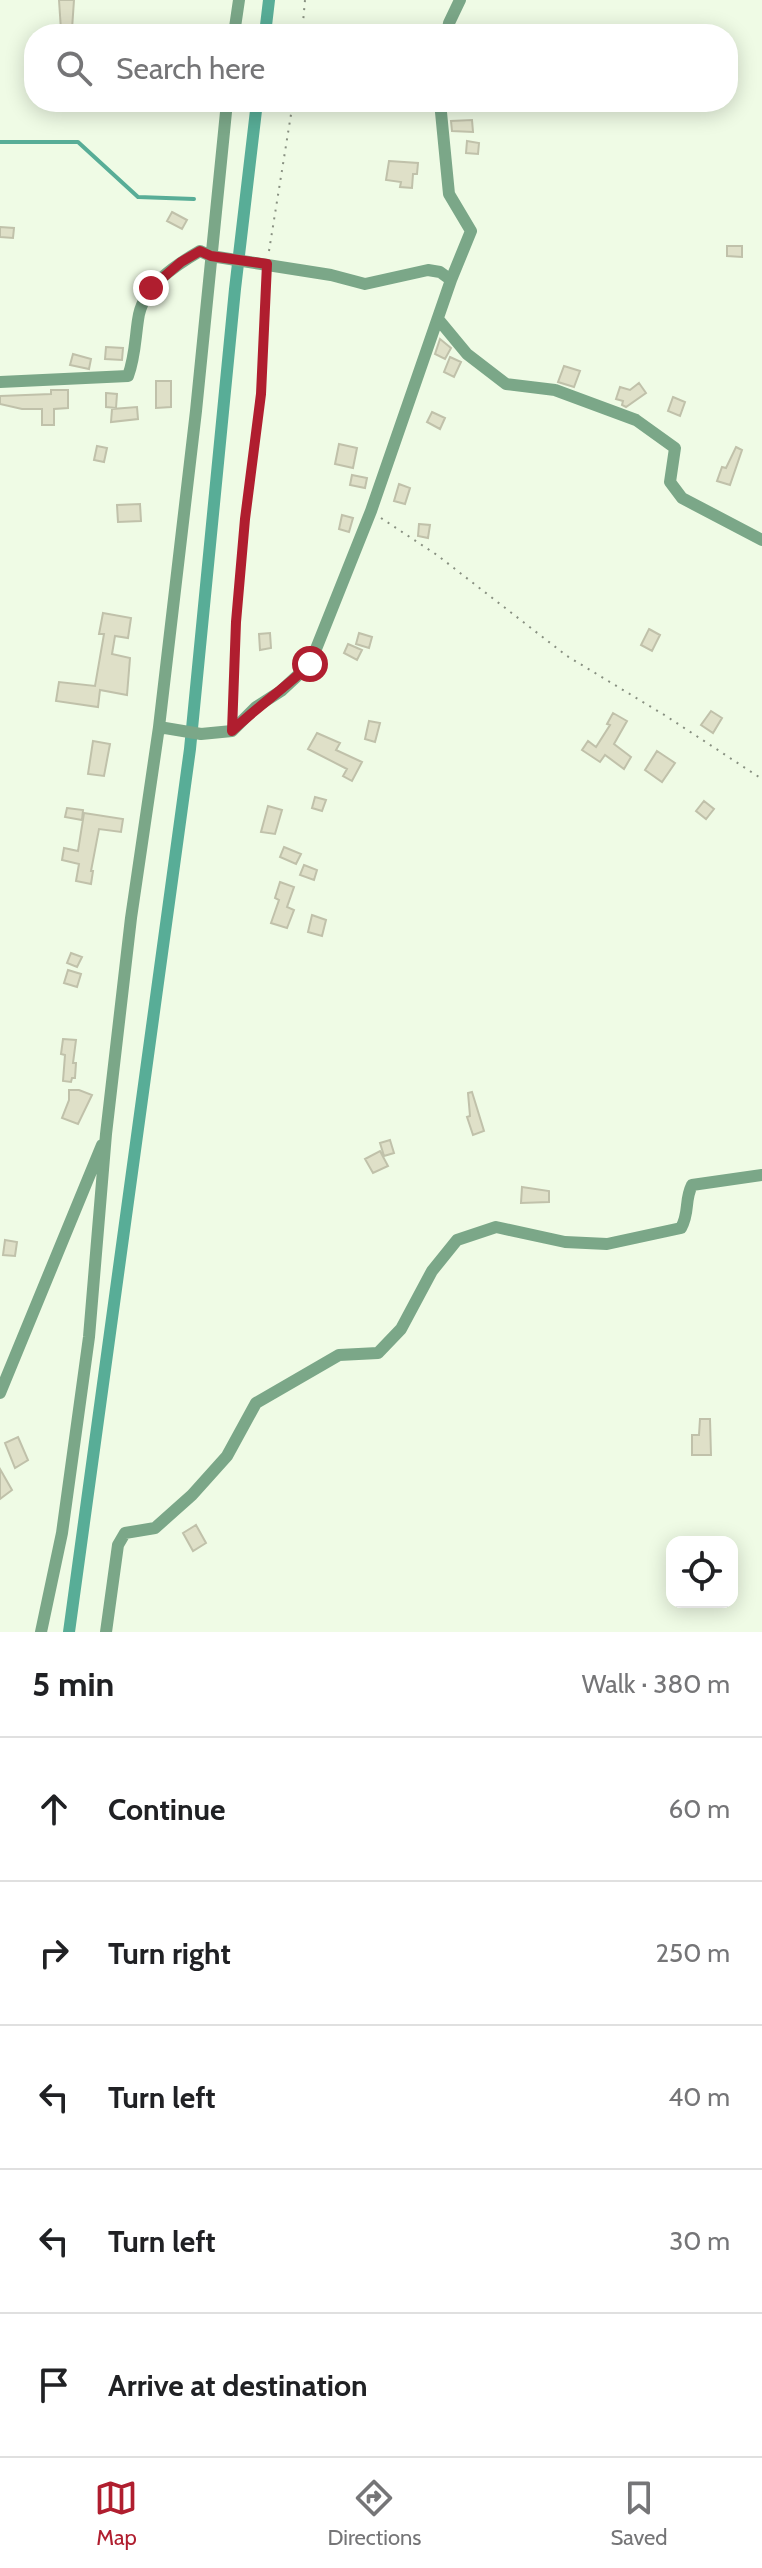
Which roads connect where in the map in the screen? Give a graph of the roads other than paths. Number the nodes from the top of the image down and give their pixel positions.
1 (239, 0) edge
2 (460, 0) edge
3 (235, 24) edge
4 (449, 24) edge
5 (226, 112) edge
6 (441, 112) edge
7 (211, 256) junction
8 (451, 280) junction
9 (438, 319) junction
10 (0, 382) edge
11 (762, 540) edge
12 (165, 728) junction
13 (106, 1134) junction
14 (762, 1175) edge
15 (0, 1393) edge
16 (41, 1632) edge
17 (106, 1632) edge

1 - 3 street
2 - 4 street
5 - 7 street
6 - 8 street
7 - 8 street
7 - 10 street
7 - 12 street
8 - 9 street
9 - 11 street
9 - 12 street
12 - 13 street
13 - 15 street
13 - 16 street
14 - 17 street

